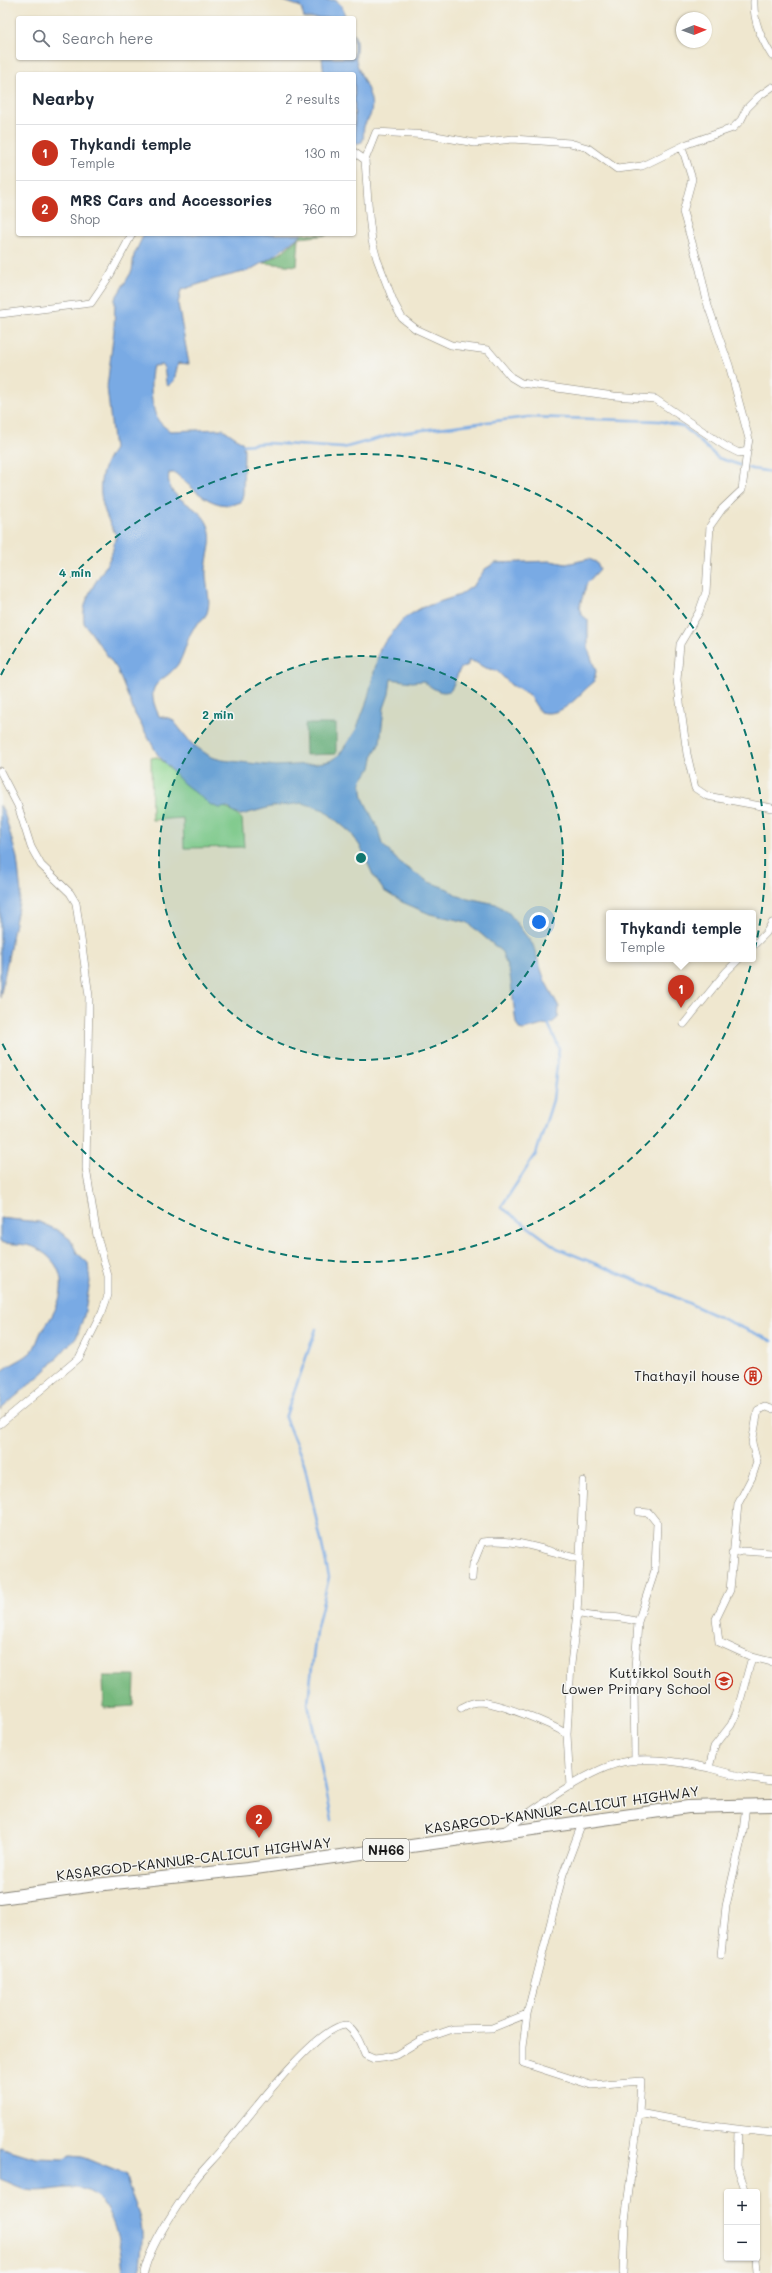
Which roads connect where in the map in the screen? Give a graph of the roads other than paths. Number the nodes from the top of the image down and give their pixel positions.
1 (754, 0) edge
2 (772, 56) edge
3 (772, 87) edge
4 (682, 147) junction
5 (356, 154) edge
6 (365, 160) junction
7 (131, 236) edge
8 (0, 314) edge
9 (746, 454) junction
10 (0, 771) edge
11 (772, 808) edge
12 (772, 923) edge
13 (756, 943) edge
14 (736, 962) edge
15 (684, 1024) dead end
16 (772, 1408) edge
17 (0, 1424) edge
18 (583, 1481) dead end
19 (639, 1512) dead end
20 (772, 1553) edge
21 (732, 1554) junction
22 (580, 1559) junction
23 (472, 1578) dead end
24 (578, 1613) junction
25 (638, 1622) junction
26 (752, 1657) junction
27 (772, 1662) edge
28 (461, 1708) dead end
29 (567, 1734) junction
30 (634, 1761) junction
31 (709, 1768) junction
32 (772, 1781) edge
33 (570, 1787) junction
34 (746, 1804) junction
35 (772, 1805) edge
36 (583, 1820) junction
37 (503, 1832) junction
38 (0, 1898) edge
39 (721, 1955) dead end
40 (527, 2014) junction
41 (639, 2113) junction
42 (738, 2130) junction
43 (772, 2133) edge
44 (745, 2189) edge
45 (756, 2261) edge
46 (144, 2273) edge
47 (623, 2273) edge
48 (757, 2273) edge

1 - 2 street
3 - 4 street
4 - 6 street
4 - 9 street
5 - 6 street
6 - 9 street
7 - 8 street
9 - 11 street
10 - 17 street
12 - 13 street
14 - 15 street
16 - 21 street
18 - 22 street
19 - 25 street
20 - 21 street
21 - 26 street
22 - 23 street
22 - 24 street
24 - 25 street
24 - 29 street
25 - 30 street
26 - 27 street
26 - 31 street
28 - 29 street
29 - 33 street
30 - 31 street
30 - 33 street
31 - 32 street
33 - 37 street
34 - 35 highway, KASARGOD-KANNUR-CALICUT HIGHWAY / NH66
34 - 36 highway, KASARGOD-KANNUR-CALICUT HIGHWAY / NH66
34 - 39 street
36 - 37 highway, KASARGOD-KANNUR-CALICUT HIGHWAY / NH66
36 - 40 street
37 - 38 highway, KASARGOD-KANNUR-CALICUT HIGHWAY / NH66
40 - 41 street
40 - 46 street
41 - 42 street
41 - 47 street
42 - 43 street
42 - 44 street
45 - 48 street

